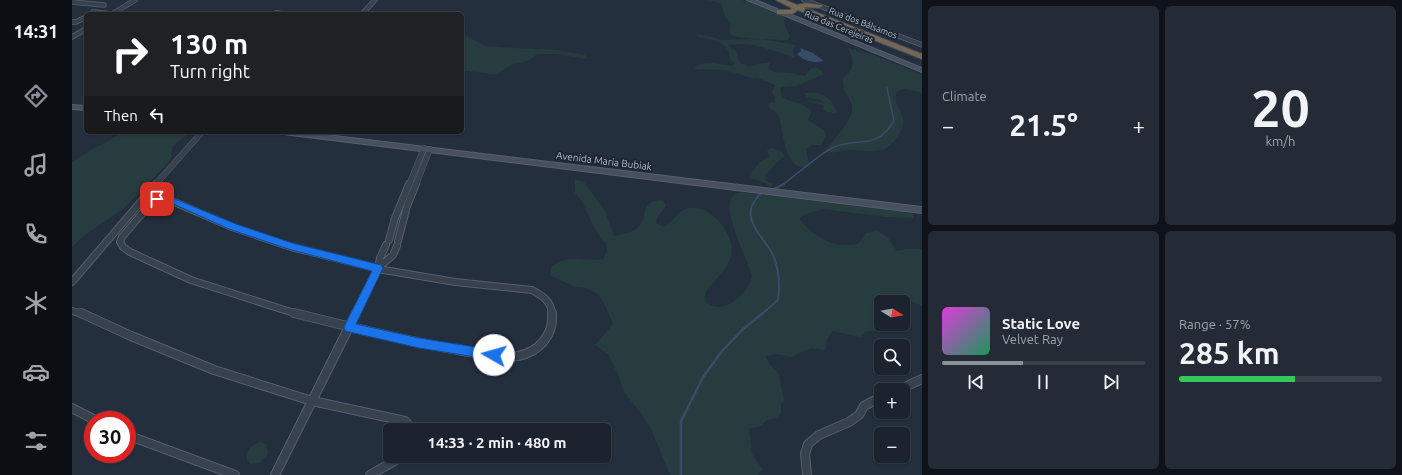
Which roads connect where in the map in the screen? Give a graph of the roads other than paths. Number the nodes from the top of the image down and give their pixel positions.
1 (136, 0) edge
2 (375, 0) edge
3 (750, 0) edge
4 (779, 0) edge
5 (72, 2) edge
6 (799, 4) edge
7 (819, 6) joint
8 (100, 8) junction
9 (118, 10) junction
10 (94, 12) edge
11 (115, 12) edge
12 (364, 12) edge
13 (780, 12) junction
14 (84, 18) edge
15 (797, 19) junction
16 (72, 22) edge
17 (84, 30) edge
18 (72, 37) edge
19 (922, 45) edge
20 (922, 57) edge
21 (922, 70) edge
22 (72, 107) edge
23 (84, 108) edge
24 (200, 134) edge
25 (300, 134) edge
26 (427, 149) junction
27 (922, 210) edge
28 (388, 240) junction
29 (398, 241) junction
30 (378, 268) junction
31 (72, 282) edge
32 (72, 311) edge
33 (349, 327) junction
34 (922, 379) edge
35 (910, 384) edge
36 (312, 401) junction
37 (874, 401) edge
38 (72, 408) edge
39 (84, 415) edge
40 (407, 423) edge
41 (136, 438) edge
42 (391, 463) edge
43 (235, 475) edge
44 (275, 475) edge
45 (370, 475) edge
46 (806, 475) edge

1 - 9 street
2 - 12 street
3 - 13 street, Rua das Cerejeiras
4 - 6 highway
5 - 8 street
6 - 7 highway
6 - 13 highway
6 - 15 highway
6 - 20 highway
7 - 19 street, Rua dos Bálsamos
8 - 9 street
8 - 10 street
9 - 11 street
13 - 15 street, Rua das Cerejeiras
14 - 16 street
15 - 21 street, Rua das Cerejeiras
17 - 18 street
22 - 23 street
24 - 31 street
25 - 26 street, Avenida Maria Bubiak
26 - 27 street, Avenida Maria Bubiak
26 - 28 street
26 - 29 street
28 - 29 street
28 - 30 street
29 - 30 street
30 - 33 street
30 - 33 street
30 - 33 street
32 - 36 street
33 - 36 street
34 - 35 street
36 - 40 street
36 - 44 street
37 - 46 street
38 - 39 street
41 - 43 street
42 - 45 street

